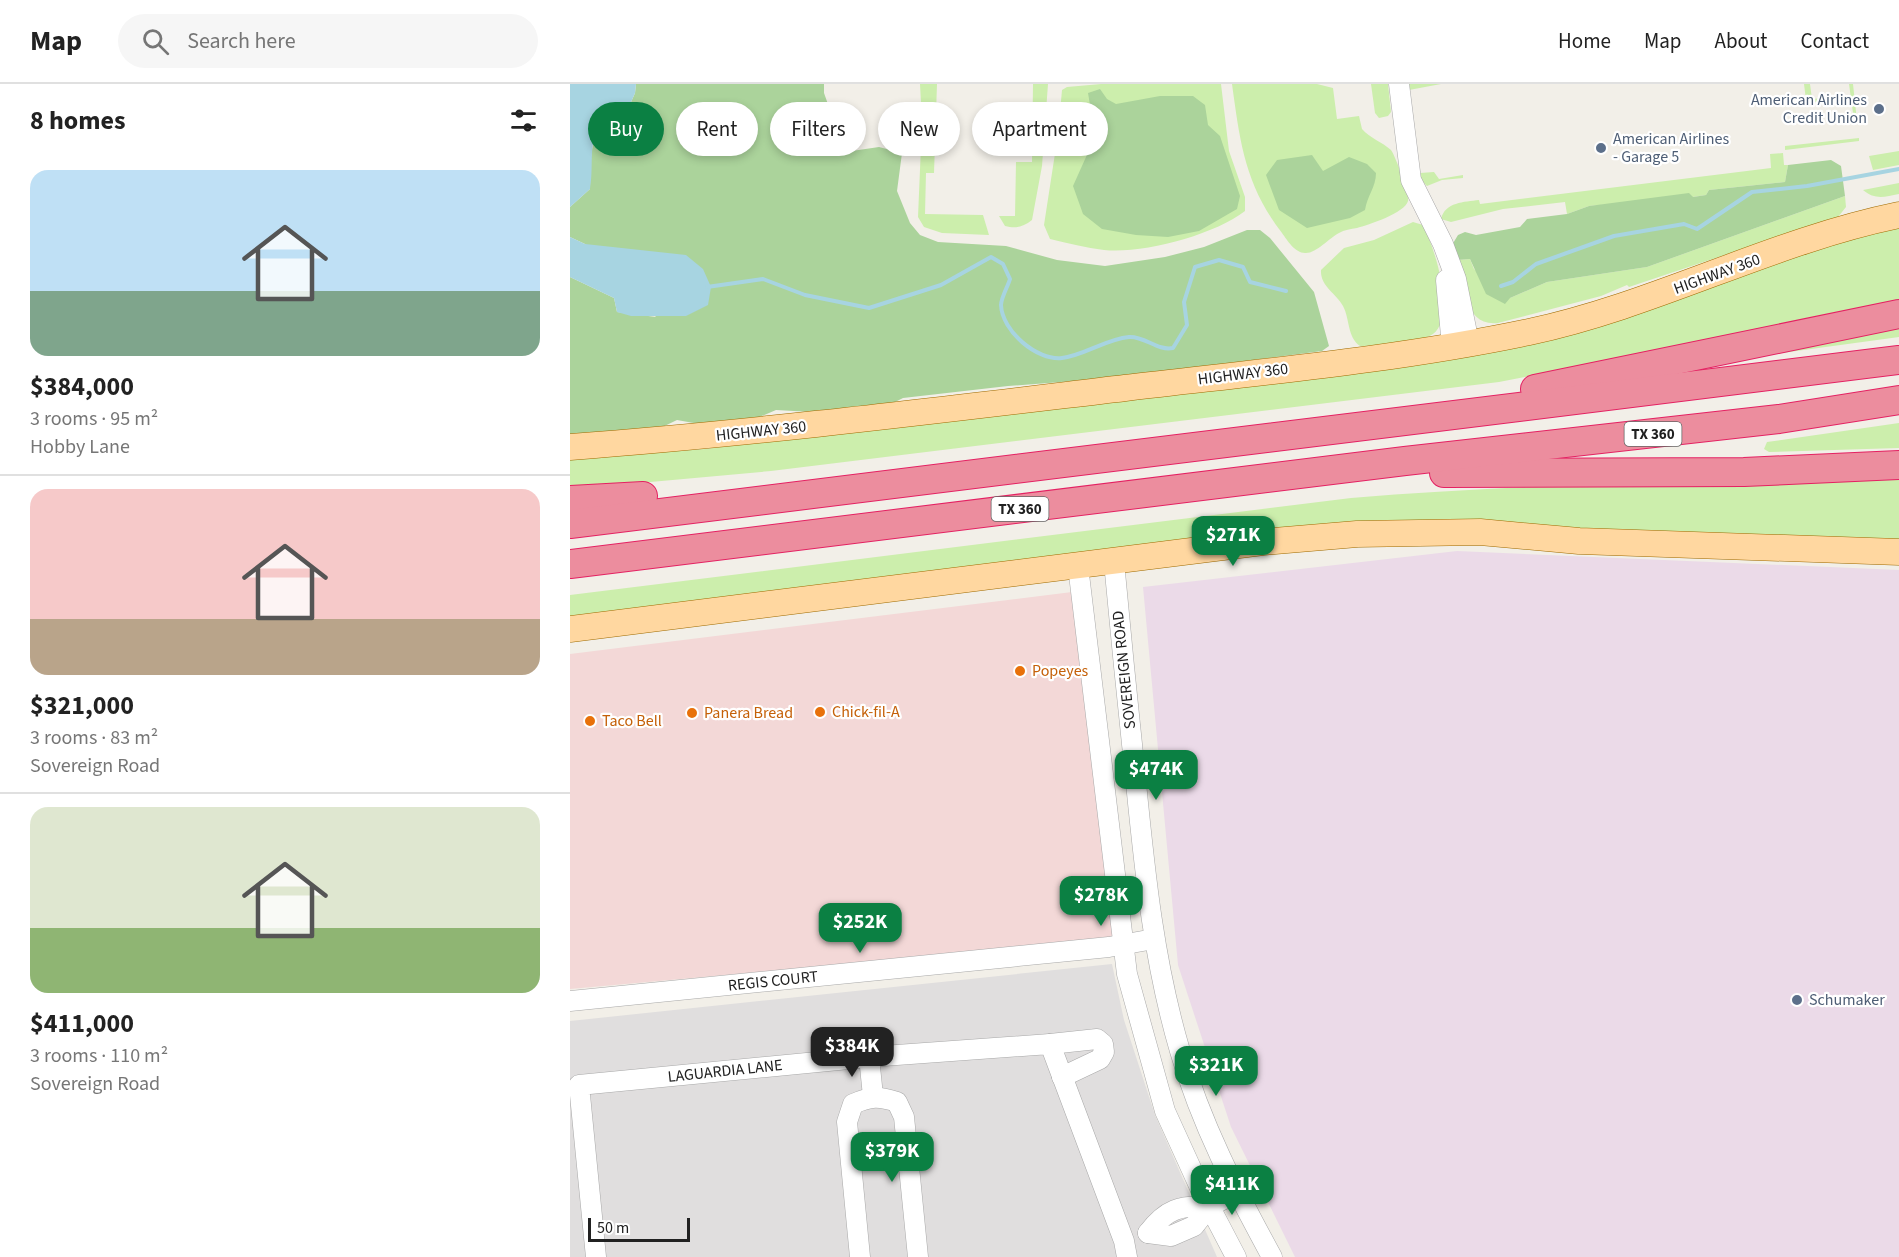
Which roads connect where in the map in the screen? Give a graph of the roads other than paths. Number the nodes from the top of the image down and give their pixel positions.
1 (1399, 84) edge
2 (1899, 215) edge
3 (1899, 314) edge
4 (1461, 345) junction
5 (1899, 360) edge
6 (1899, 400) edge
7 (1467, 415) junction
8 (570, 447) edge
9 (1405, 461) junction
10 (1899, 465) edge
11 (788, 497) junction
12 (570, 500) edge
13 (570, 524) edge
14 (1899, 552) edge
15 (635, 557) junction
16 (1114, 562) junction
17 (570, 564) edge
18 (1078, 566) junction
19 (570, 580) edge
20 (570, 629) edge
21 (1154, 939) junction
22 (1123, 945) junction
23 (570, 1001) edge
24 (1050, 1044) junction
25 (869, 1057) junction
26 (1062, 1077) junction
27 (873, 1096) junction
28 (1237, 1192) junction
29 (1209, 1207) junction
30 (1125, 1249) edge
31 (596, 1257) edge
32 (860, 1257) edge
33 (918, 1257) edge
34 (1236, 1257) edge
35 (1272, 1257) edge

1 - 4 street
2 - 4 main road, HIGHWAY 360
3 - 7 highway
4 - 8 main road, HIGHWAY 360
5 - 7 highway, TX 360
6 - 9 highway, TX 360
7 - 11 highway, TX 360
9 - 10 highway
9 - 15 highway, TX 360
11 - 12 highway
11 - 13 highway, TX 360
14 - 16 main road
15 - 17 highway, TX 360
15 - 19 highway
16 - 18 main road
16 - 21 street, SOVEREIGN ROAD
18 - 20 main road
18 - 22 street, SOVEREIGN ROAD
21 - 22 street, REGIS COURT
21 - 28 street, SOVEREIGN ROAD
22 - 23 street, REGIS COURT
22 - 29 street, SOVEREIGN ROAD
24 - 25 street, LAGUARDIA LANE
24 - 26 street
24 - 26 street, LAGUARDIA LANE
25 - 27 street
25 - 31 street, LAGUARDIA LANE
26 - 30 street
27 - 32 street
27 - 33 street
28 - 29 street
28 - 35 street, SOVEREIGN ROAD
29 - 34 street, SOVEREIGN ROAD

